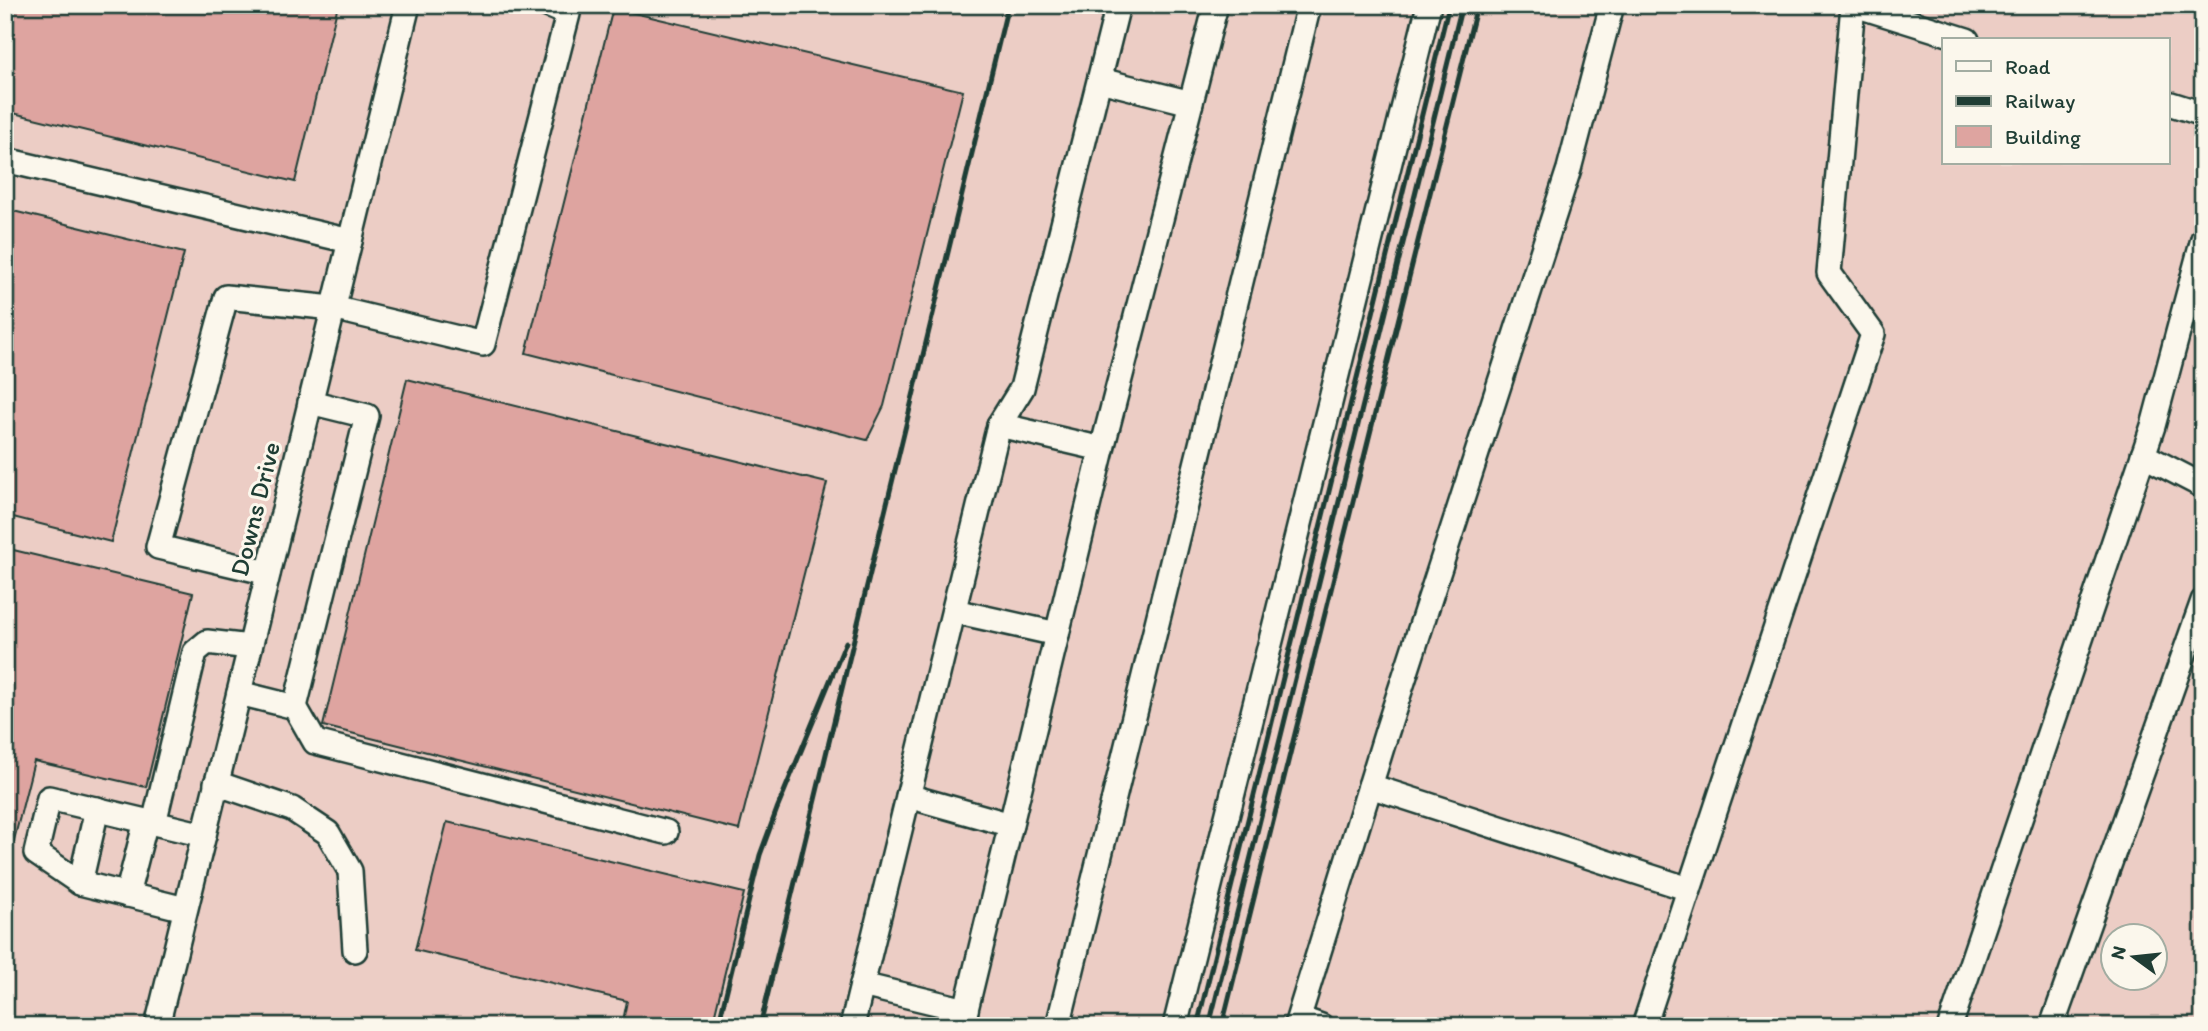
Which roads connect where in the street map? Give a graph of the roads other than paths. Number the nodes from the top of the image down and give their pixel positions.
1 (408, 5) edge
2 (547, 5) edge
3 (1118, 5) edge
4 (1216, 5) edge
5 (1309, 5) edge
6 (1429, 5) edge
7 (1612, 5) edge
8 (1854, 5) edge
9 (1961, 38) edge
10 (1100, 80) junction
11 (1191, 103) junction
12 (2170, 104) edge
13 (2203, 114) edge
14 (5, 160) edge
15 (2203, 239) edge
16 (350, 241) junction
17 (333, 309) junction
18 (310, 402) junction
19 (999, 425) junction
20 (1102, 449) junction
21 (2143, 454) junction
22 (2203, 486) edge
23 (268, 573) junction
24 (2203, 601) edge
25 (954, 611) junction
26 (1057, 634) junction
27 (250, 647) junction
28 (239, 693) junction
29 (295, 707) junction
30 (216, 783) junction
31 (1370, 786) junction
32 (908, 796) junction
33 (97, 809) junction
34 (150, 822) junction
35 (1011, 825) junction
36 (666, 832) dead end
37 (204, 835) junction
38 (80, 883) junction
39 (1689, 889) junction
40 (127, 895) junction
41 (185, 909) junction
42 (355, 950) dead end
43 (862, 985) junction
44 (964, 1018) edge
45 (1298, 1022) edge
46 (157, 1026) edge
47 (852, 1026) edge
48 (1058, 1026) edge
49 (1175, 1026) edge
50 (1321, 1026) edge
51 (1644, 1026) edge
52 (1950, 1026) edge
53 (2052, 1026) edge

1 - 16 street, Downs Drive
2 - 17 street
3 - 10 street
4 - 11 street
5 - 48 street
6 - 49 street
7 - 31 street
8 - 9 street
8 - 39 street
10 - 11 street
10 - 19 street
11 - 20 street
12 - 13 street
14 - 16 street
15 - 21 street
16 - 17 street, Downs Drive
17 - 18 street, Downs Drive
17 - 23 street
18 - 23 street, Downs Drive
18 - 29 street
19 - 20 street
19 - 25 street
20 - 26 street
21 - 22 street
21 - 52 street
23 - 27 street, Downs Drive
24 - 53 street
25 - 26 street
25 - 32 street
26 - 35 street
27 - 28 street, Downs Drive
27 - 34 street
28 - 29 street
28 - 30 street, Downs Drive
29 - 36 street
30 - 37 street, Downs Drive
30 - 42 street
31 - 39 street
31 - 45 street
32 - 35 street
32 - 43 street
33 - 34 street
33 - 38 street
33 - 38 street
34 - 37 street
34 - 40 street
35 - 44 street
37 - 41 street, Downs Drive
38 - 40 street
39 - 51 street
40 - 41 street
41 - 46 street, Downs Drive
43 - 44 street
43 - 47 street
45 - 50 street

